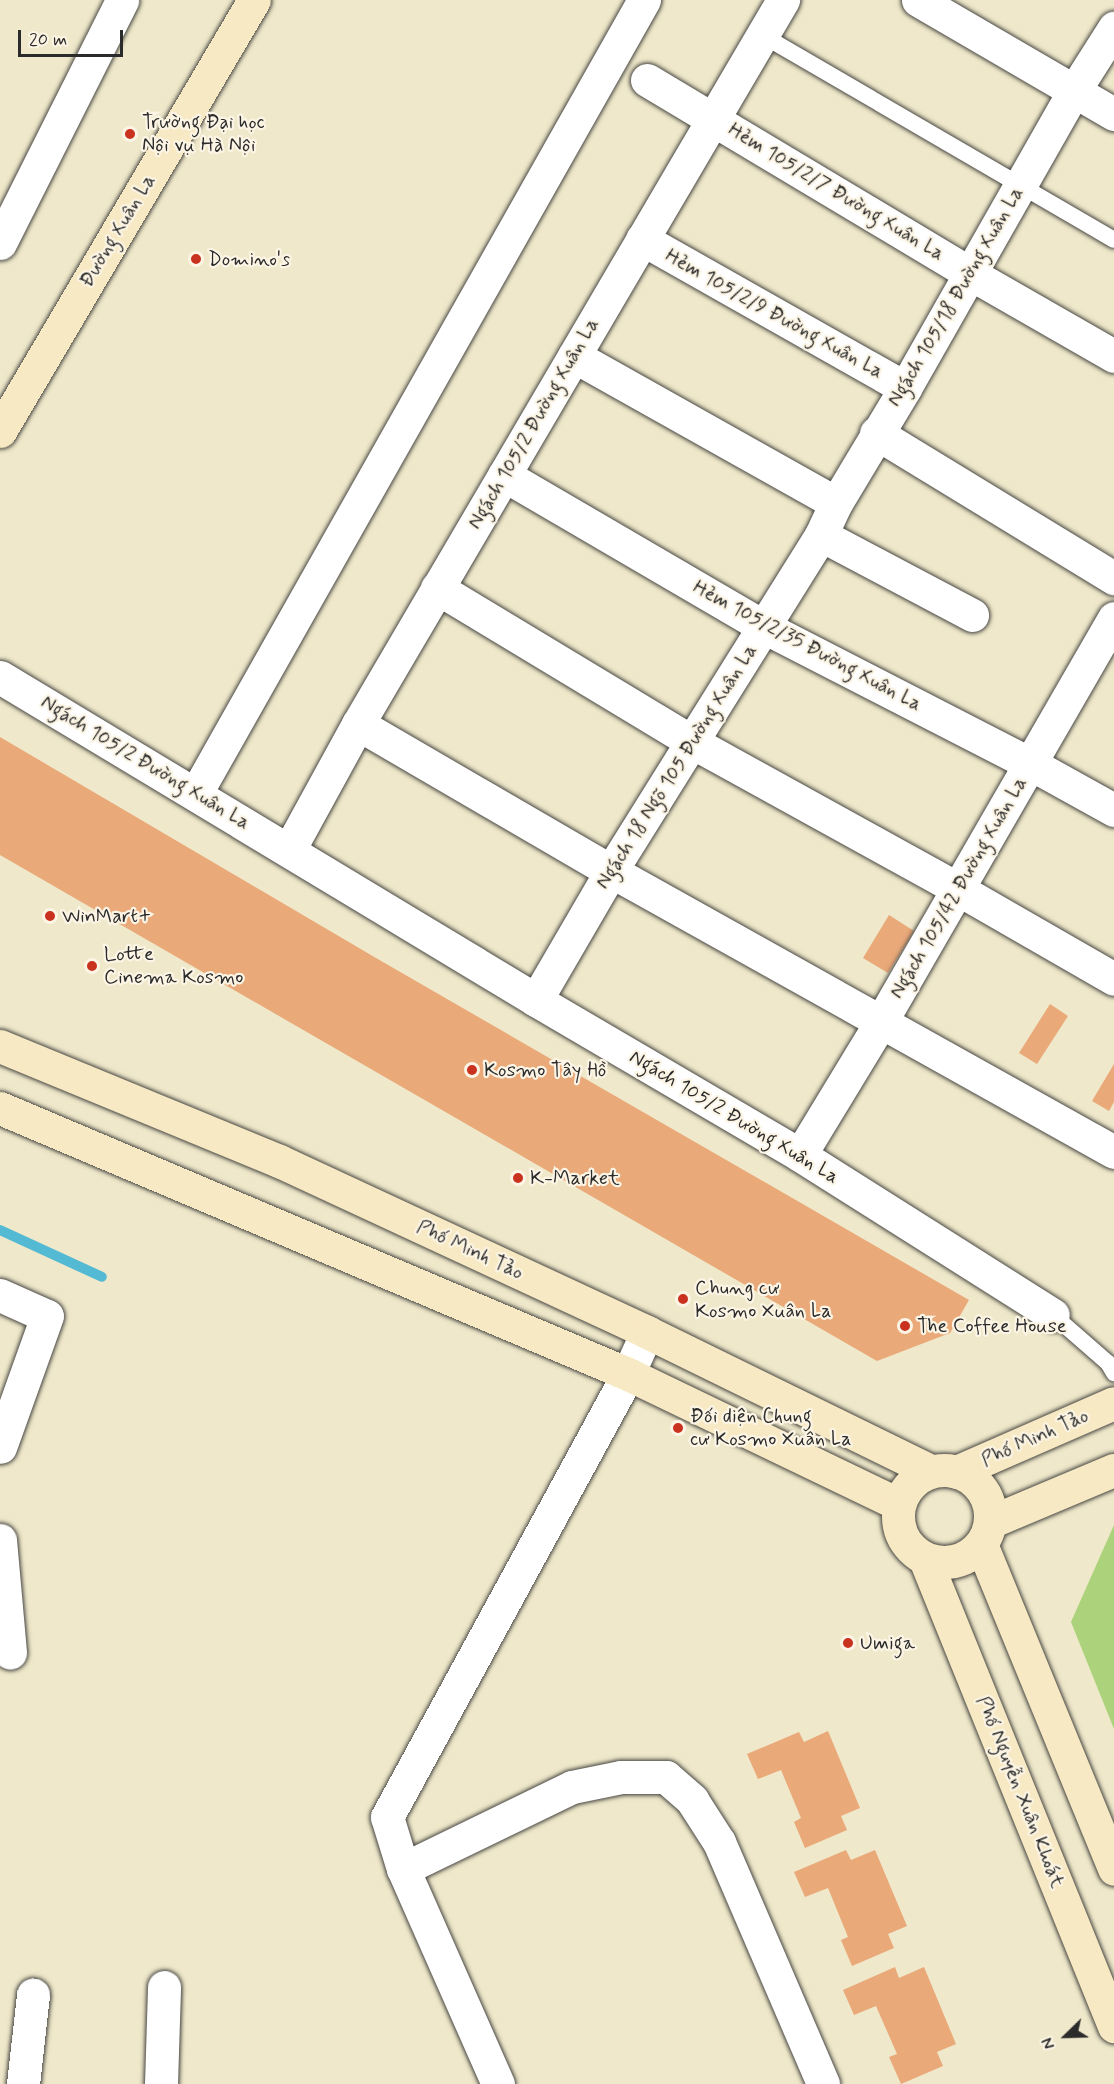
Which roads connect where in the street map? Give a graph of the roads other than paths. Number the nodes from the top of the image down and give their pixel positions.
1 (123, 0) edge
2 (644, 0) edge
3 (783, 0) edge
4 (918, 0) edge
5 (248, 2) edge
6 (1114, 28) edge
7 (762, 35) junction
8 (647, 80) dead end
9 (1074, 91) junction
10 (1114, 114) edge
11 (714, 119) junction
12 (1021, 183) junction
13 (642, 239) junction
14 (1114, 240) edge
15 (0, 243) edge
16 (969, 273) junction
17 (574, 356) junction
18 (1114, 356) edge
19 (905, 388) junction
20 (0, 431) edge
21 (876, 433) junction
22 (504, 475) junction
23 (836, 503) junction
24 (821, 535) junction
25 (1114, 578) edge
26 (437, 588) junction
27 (972, 615) dead end
28 (1114, 618) edge
29 (764, 627) junction
30 (0, 677) edge
31 (358, 724) junction
32 (692, 742) junction
33 (1031, 764) junction
34 (196, 793) junction
35 (1114, 810) edge
36 (289, 850) junction
37 (611, 871) junction
38 (956, 888) junction
39 (1114, 979) edge
40 (536, 1000) junction
41 (882, 1020) junction
42 (0, 1046) edge
43 (0, 1108) edge
44 (1114, 1152) edge
45 (800, 1155) junction
46 (0, 1295) edge
47 (1053, 1315) joint
48 (647, 1332) junction
49 (1114, 1373) edge
50 (628, 1374) junction
51 (1114, 1403) edge
52 (0, 1446) edge
53 (1114, 1470) edge
54 (944, 1472) junction
55 (898, 1504) junction
56 (986, 1533) junction
57 (0, 1540) edge
58 (926, 1559) junction
59 (10, 1653) dead end
60 (403, 1869) junction
61 (1114, 1869) edge
62 (164, 1987) dead end
63 (33, 1995) dead end
64 (1114, 2026) edge
65 (23, 2084) edge
66 (161, 2084) edge
67 (498, 2084) edge
68 (823, 2084) edge

1 - 15 street
2 - 34 street
3 - 7 street, Ngách 105/2 Đường Xuân La
4 - 9 street
5 - 20 street, Đường Xuân La
6 - 9 street, Ngách 105/18 Đường Xuân La
7 - 11 street, Ngách 105/2 Đường Xuân La
7 - 12 lane
8 - 11 street, Hẻm 105/2/7 Đường Xuân La
9 - 10 street
9 - 12 street, Ngách 105/18 Đường Xuân La
11 - 13 street, Ngách 105/2 Đường Xuân La
11 - 16 street, Hẻm 105/2/7 Đường Xuân La
12 - 14 lane
12 - 16 street, Ngách 105/18 Đường Xuân La
13 - 17 street, Ngách 105/2 Đường Xuân La
13 - 19 street, Hẻm 105/2/9 Đường Xuân La
16 - 18 street, Hẻm 105/2/7 Đường Xuân La
16 - 19 street, Ngách 105/18 Đường Xuân La
17 - 22 street, Ngách 105/2 Đường Xuân La
17 - 23 street
19 - 21 street, Ngách 105/18 Đường Xuân La
21 - 23 street, Ngách 105/18 Đường Xuân La
21 - 25 street
22 - 26 street, Ngách 105/2 Đường Xuân La
22 - 29 street, Hẻm 105/2/35 Đường Xuân La
23 - 24 street, Ngách 18 Ngõ 105 Đường Xuân La
24 - 27 street
24 - 29 street, Ngách 18 Ngõ 105 Đường Xuân La
26 - 31 street, Ngách 105/2 Đường Xuân La
26 - 32 street
28 - 33 street, Ngách 105/42 Đường Xuân La
29 - 32 street, Ngách 18 Ngõ 105 Đường Xuân La
29 - 33 street, Hẻm 105/2/35 Đường Xuân La
30 - 34 street, Ngách 105/2 Đường Xuân La
31 - 36 street, Ngách 105/2 Đường Xuân La
31 - 37 street
32 - 37 street, Ngách 18 Ngõ 105 Đường Xuân La
32 - 38 street
33 - 35 street, Hẻm 105/2/35 Đường Xuân La
33 - 38 street, Ngách 105/42 Đường Xuân La
34 - 36 street, Ngách 105/2 Đường Xuân La
36 - 40 street, Ngách 105/2 Đường Xuân La
37 - 40 street, Ngách 18 Ngõ 105 Đường Xuân La
37 - 41 street
38 - 39 street
38 - 41 street, Ngách 105/42 Đường Xuân La
40 - 45 street, Ngách 105/2 Đường Xuân La
41 - 44 street
41 - 45 street, Ngách 105/42 Đường Xuân La
42 - 48 street, Phố Minh Tảo
43 - 50 street
45 - 47 street, Ngách 105/2 Đường Xuân La
46 - 52 street
47 - 49 lane
48 - 50 street
48 - 54 street, Phố Minh Tảo
50 - 55 street
50 - 60 street
51 - 54 street, Phố Minh Tảo
53 - 56 street
54 - 55 street
54 - 56 street
55 - 58 street
56 - 58 street
56 - 61 street
57 - 59 street
58 - 64 street, Phố Nguyễn Xuân Khoát
60 - 67 street
60 - 68 street
62 - 66 street
63 - 65 street

